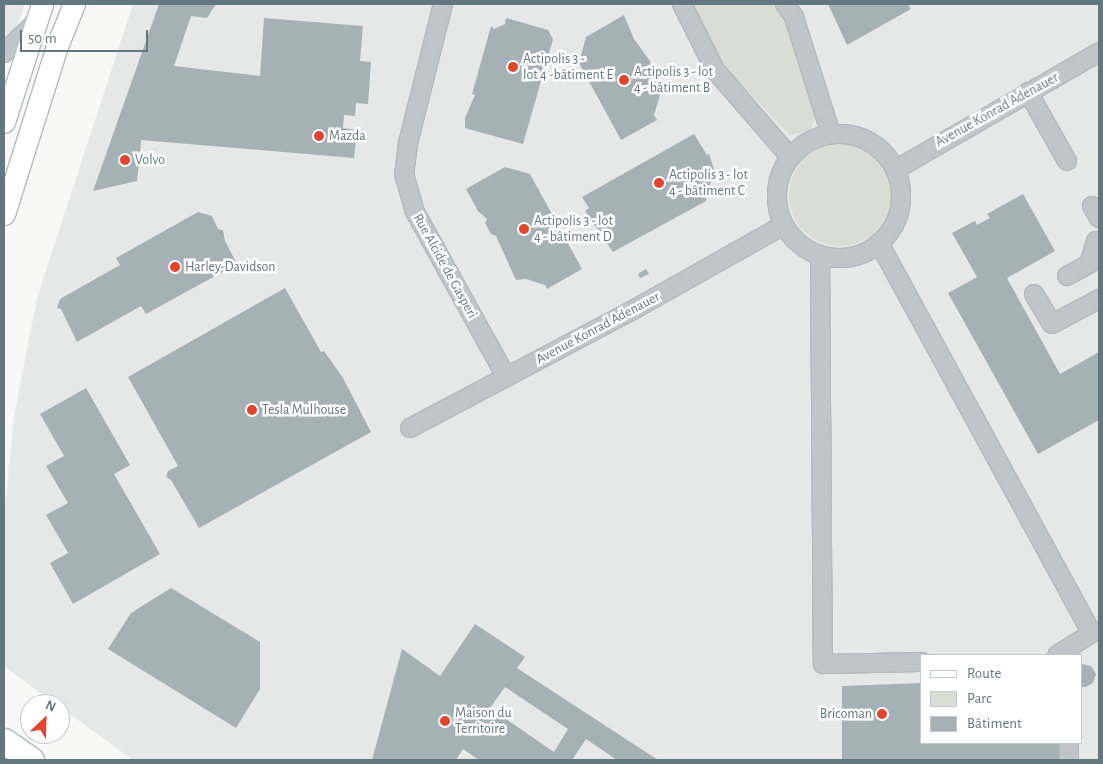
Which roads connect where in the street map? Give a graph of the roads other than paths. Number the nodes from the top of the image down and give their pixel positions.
1 (74, 4) edge
2 (443, 4) edge
3 (682, 4) edge
4 (785, 4) edge
5 (39, 13) edge
6 (1099, 52) edge
7 (4, 53) edge
8 (1028, 92) junction
9 (4, 122) edge
10 (831, 134) junction
11 (790, 158) junction
12 (1067, 161) dead end
13 (895, 170) junction
14 (4, 214) edge
15 (784, 225) junction
16 (1098, 239) edge
17 (879, 243) junction
18 (820, 255) junction
19 (1067, 276) dead end
20 (1034, 294) dead end
21 (1099, 299) edge
22 (506, 377) junction
23 (410, 428) dead end
24 (1059, 654) edge
25 (920, 662) edge
26 (4, 741) edge
27 (1069, 744) edge
28 (31, 760) edge
29 (1069, 760) edge

1 - 14 main road
2 - 22 street, Rue Alcide de Gasperi
3 - 11 street
4 - 10 street
5 - 7 street
5 - 9 main road
6 - 8 street, Avenue Konrad Adenauer
8 - 12 street
8 - 13 street, Avenue Konrad Adenauer
10 - 11 street
10 - 13 street
11 - 15 street
13 - 17 street
15 - 18 street
15 - 22 street, Avenue Konrad Adenauer
16 - 19 street
17 - 18 street
17 - 24 street
18 - 25 street
20 - 21 street
22 - 23 street, Avenue Konrad Adenauer
26 - 28 highway
27 - 29 street

